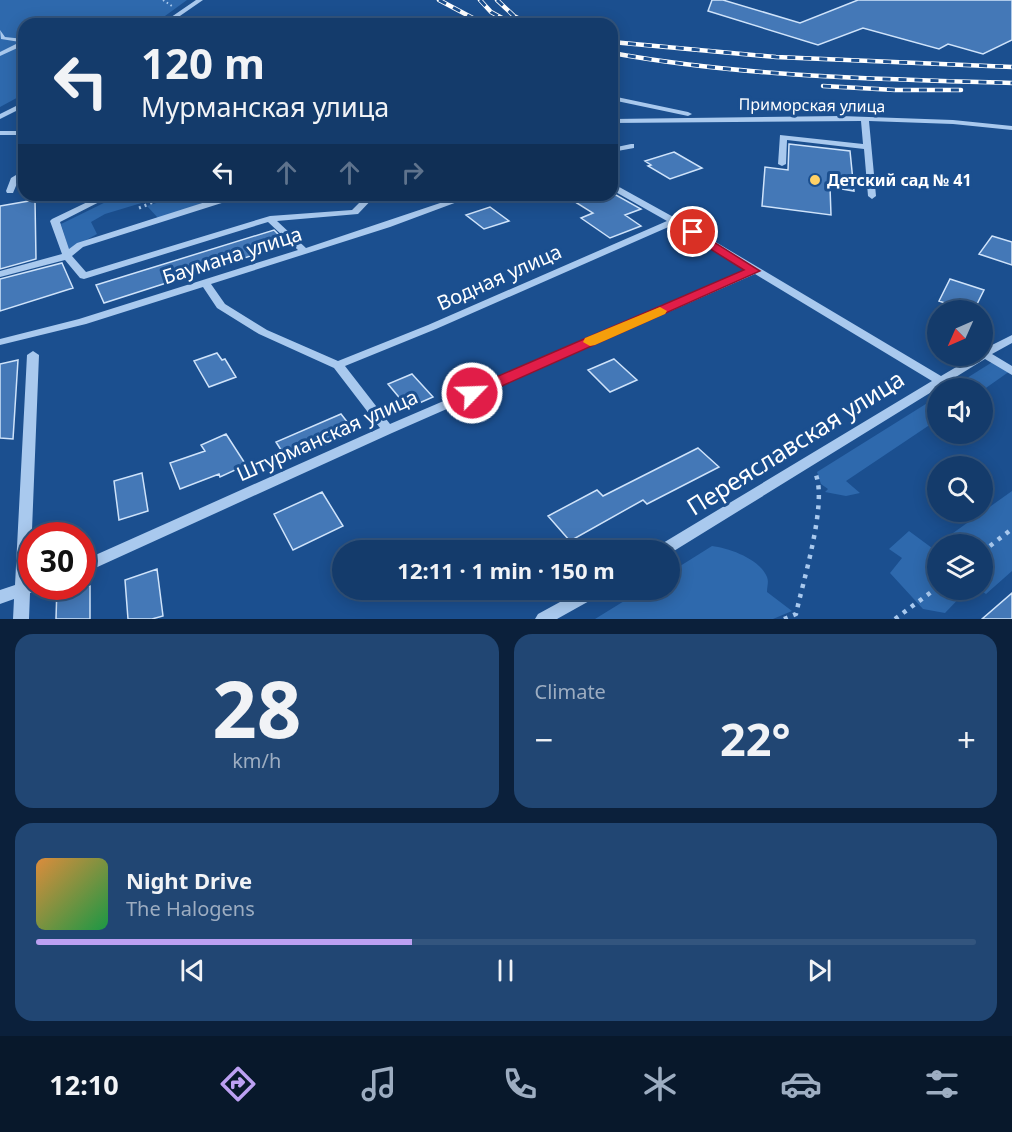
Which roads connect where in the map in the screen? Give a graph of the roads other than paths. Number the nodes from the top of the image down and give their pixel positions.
1 (200, 0) edge
2 (174, 18) edge
3 (0, 32) edge
4 (18, 41) edge
5 (18, 45) edge
6 (0, 54) edge
7 (618, 99) edge
8 (18, 107) edge
9 (0, 117) edge
10 (705, 118) junction
11 (865, 119) junction
12 (618, 121) edge
13 (1012, 128) edge
14 (0, 133) edge
15 (18, 133) edge
16 (632, 146) dead end
17 (868, 147) junction
18 (618, 149) edge
19 (782, 164) dead end
20 (18, 178) edge
21 (618, 189) edge
22 (10, 191) dead end
23 (872, 196) dead end
24 (97, 201) edge
25 (222, 201) edge
26 (366, 201) edge
27 (454, 201) edge
28 (270, 219) junction
29 (674, 221) junction
30 (304, 251) junction
31 (67, 256) junction
32 (754, 271) junction
33 (0, 274) edge
34 (205, 283) junction
35 (1012, 338) edge
36 (0, 342) edge
37 (993, 349) edge
38 (33, 356) dead end
39 (993, 361) edge
40 (338, 365) junction
41 (964, 366) edge
42 (1012, 371) edge
43 (936, 378) edge
44 (943, 378) edge
45 (927, 387) edge
46 (388, 430) junction
47 (28, 522) edge
48 (679, 540) edge
49 (96, 562) edge
50 (18, 591) edge
51 (0, 597) edge
52 (24, 600) edge
53 (577, 600) edge
54 (21, 619) edge
55 (543, 619) edge

1 - 2 street
3 - 4 street
5 - 6 street
7 - 10 street
8 - 9 street
10 - 11 street, Приморская улица
10 - 12 street, Приморская улица
11 - 13 street, Приморская улица
11 - 17 street
14 - 15 street
16 - 18 street
17 - 19 street
17 - 23 street
20 - 22 street
21 - 29 street
24 - 31 street
25 - 31 street
26 - 28 street
27 - 30 street, Баумана улица
28 - 30 street
28 - 31 street
29 - 32 street
29 - 40 street, Водная улица
30 - 34 street, Баумана улица
31 - 33 street
32 - 43 street
32 - 46 street, Штурманская улица
34 - 36 street, Баумана улица
34 - 40 street
35 - 37 street, Переяславская улица
38 - 47 street
39 - 42 street
40 - 46 street
41 - 44 street, Переяславская улица
45 - 48 street, Переяславская улица
46 - 49 street, Штурманская улица
50 - 51 street
52 - 54 street
53 - 55 street

